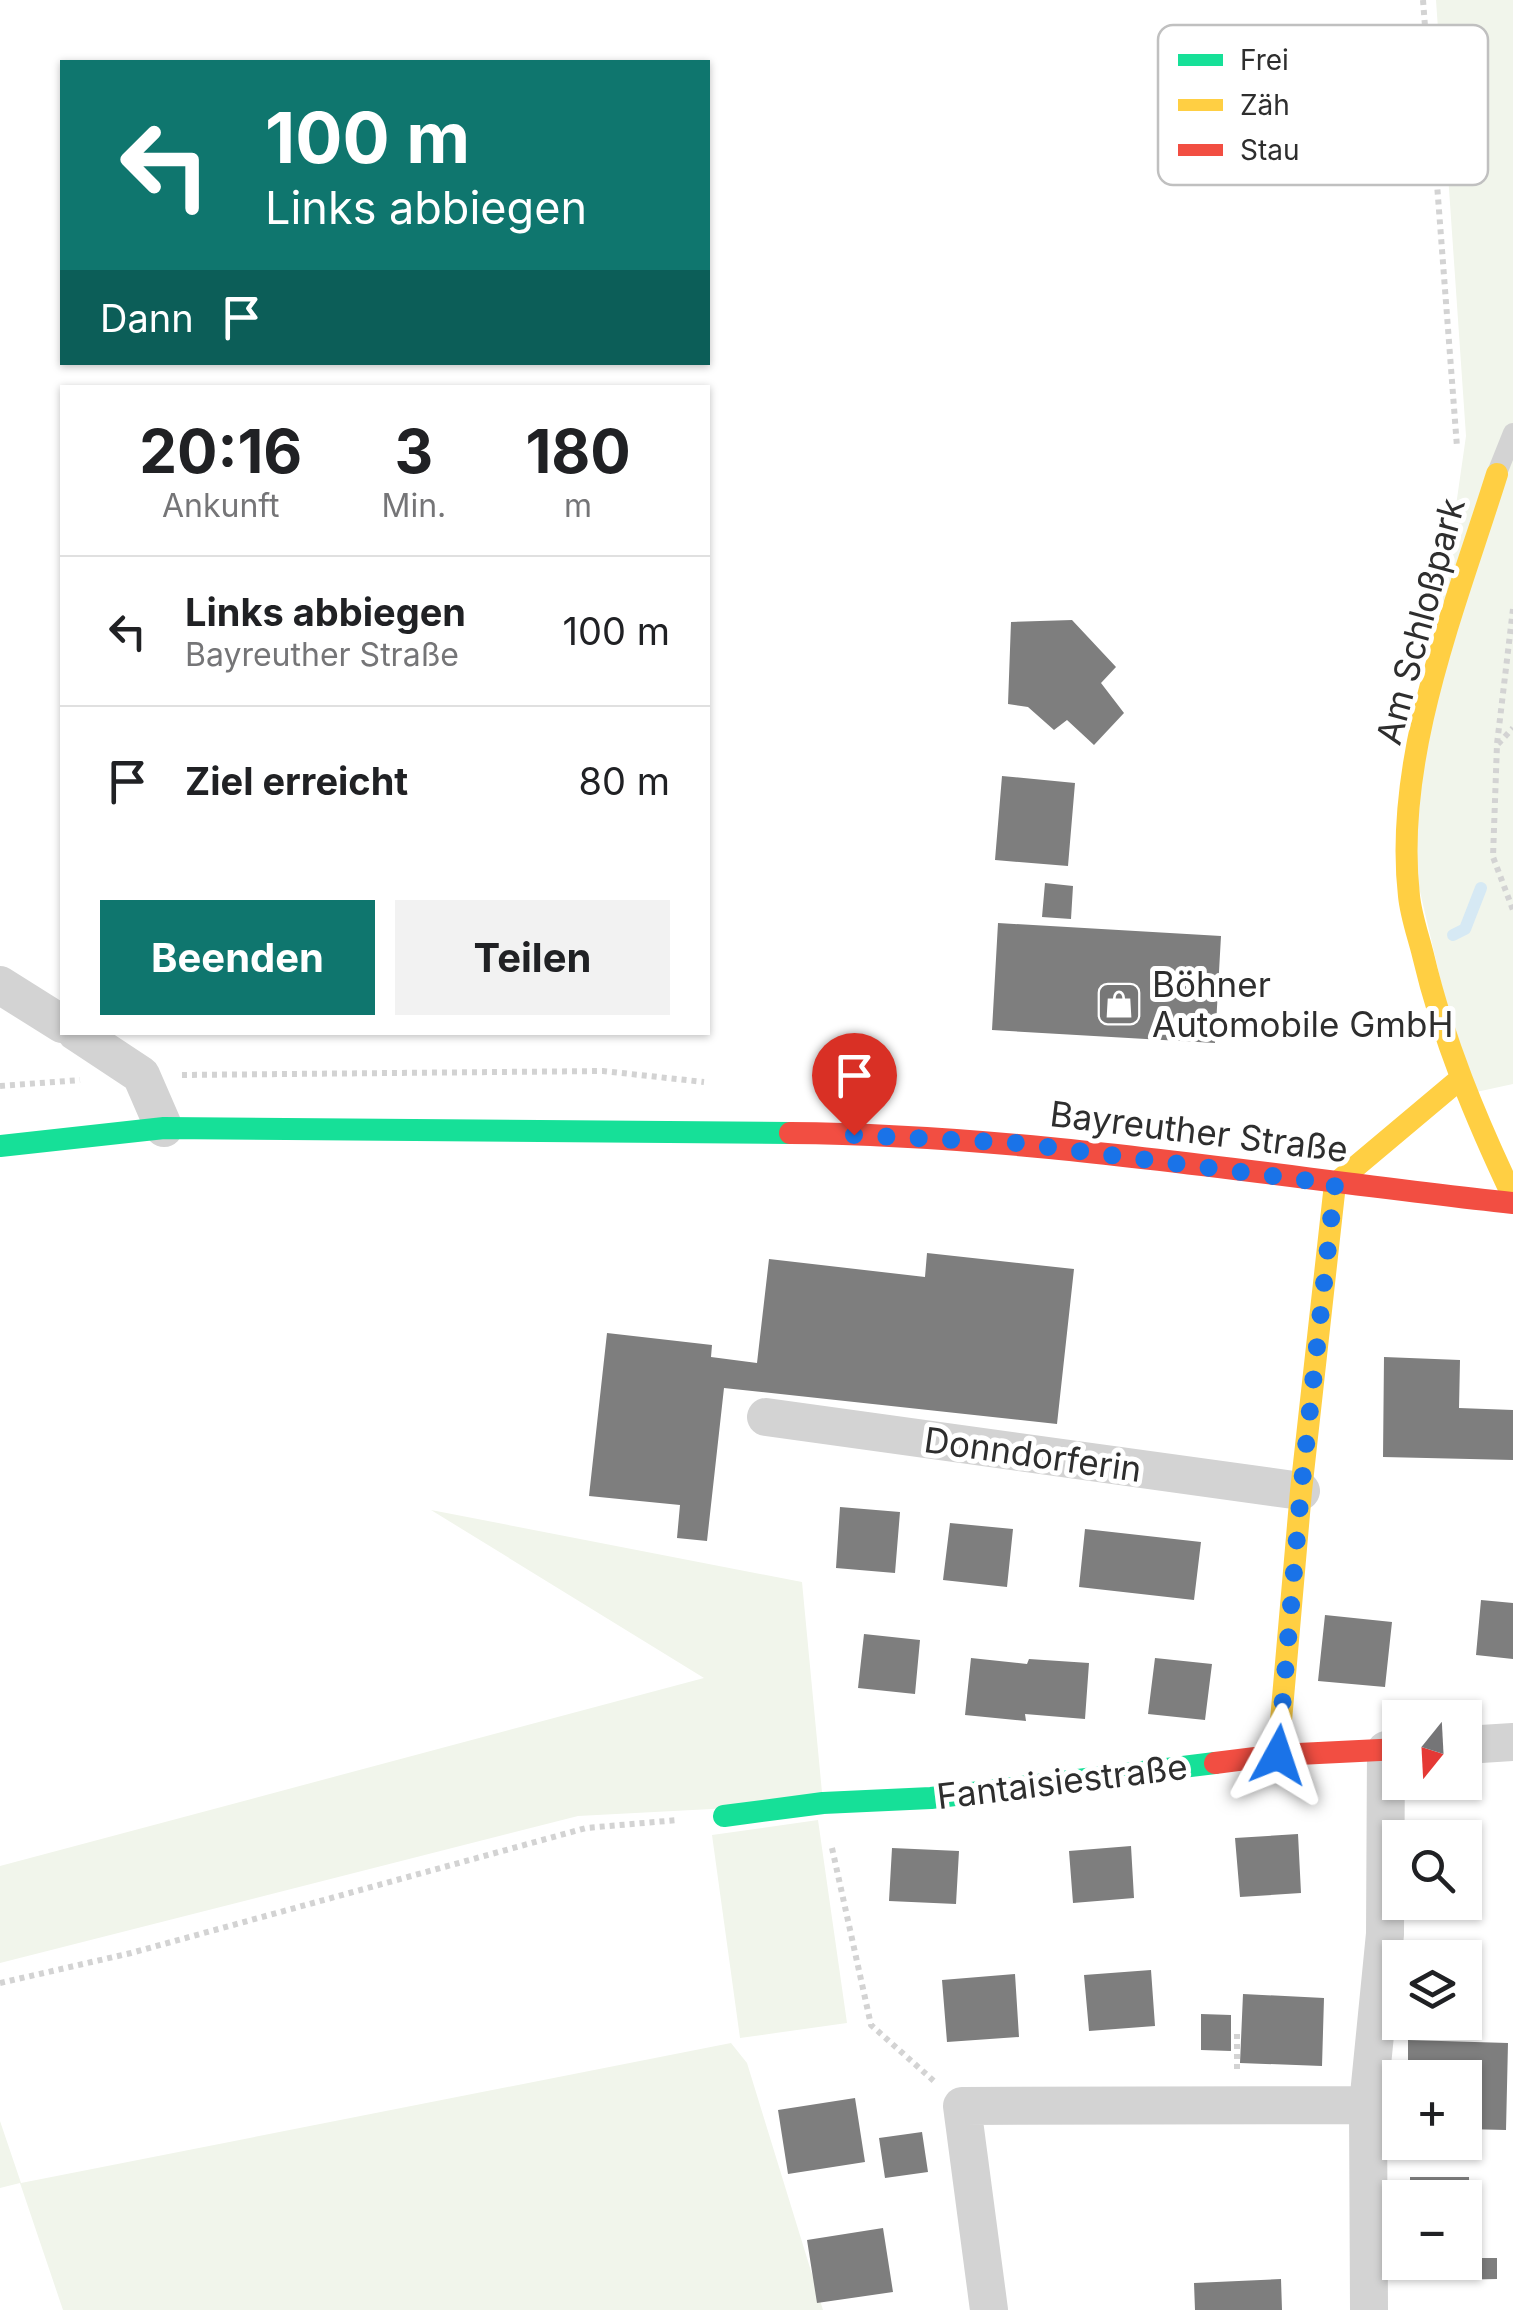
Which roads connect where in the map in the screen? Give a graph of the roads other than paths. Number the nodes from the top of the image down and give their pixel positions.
1 (1513, 434) edge
2 (1497, 474) joint
3 (0, 986) edge
4 (60, 1023) edge
5 (81, 1035) edge
6 (1460, 1080) junction
7 (164, 1128) junction
8 (0, 1146) edge
9 (1335, 1184) junction
10 (1513, 1200) edge
11 (766, 1417) dead end
12 (1301, 1491) junction
13 (1513, 1742) edge
14 (1482, 1744) edge
15 (1382, 1750) edge
16 (1278, 1755) junction
17 (1391, 1800) edge
18 (724, 1816) road end
19 (1368, 2105) junction
20 (989, 2310) edge
21 (1369, 2310) edge

1 - 2 lane
2 - 6 street, Am Schloßpark
3 - 4 street
5 - 7 street
6 - 9 street
6 - 10 street, Am Schloßpark
7 - 8 street, Bayreuther Straße
7 - 9 street, Bayreuther Straße
9 - 10 street, Bayreuther Straße
9 - 12 street
11 - 12 street, Donndorferin
12 - 16 street
13 - 14 street
15 - 16 street, Fantaisiestraße
16 - 18 street, Fantaisiestraße
17 - 19 street
19 - 20 street
19 - 21 street

